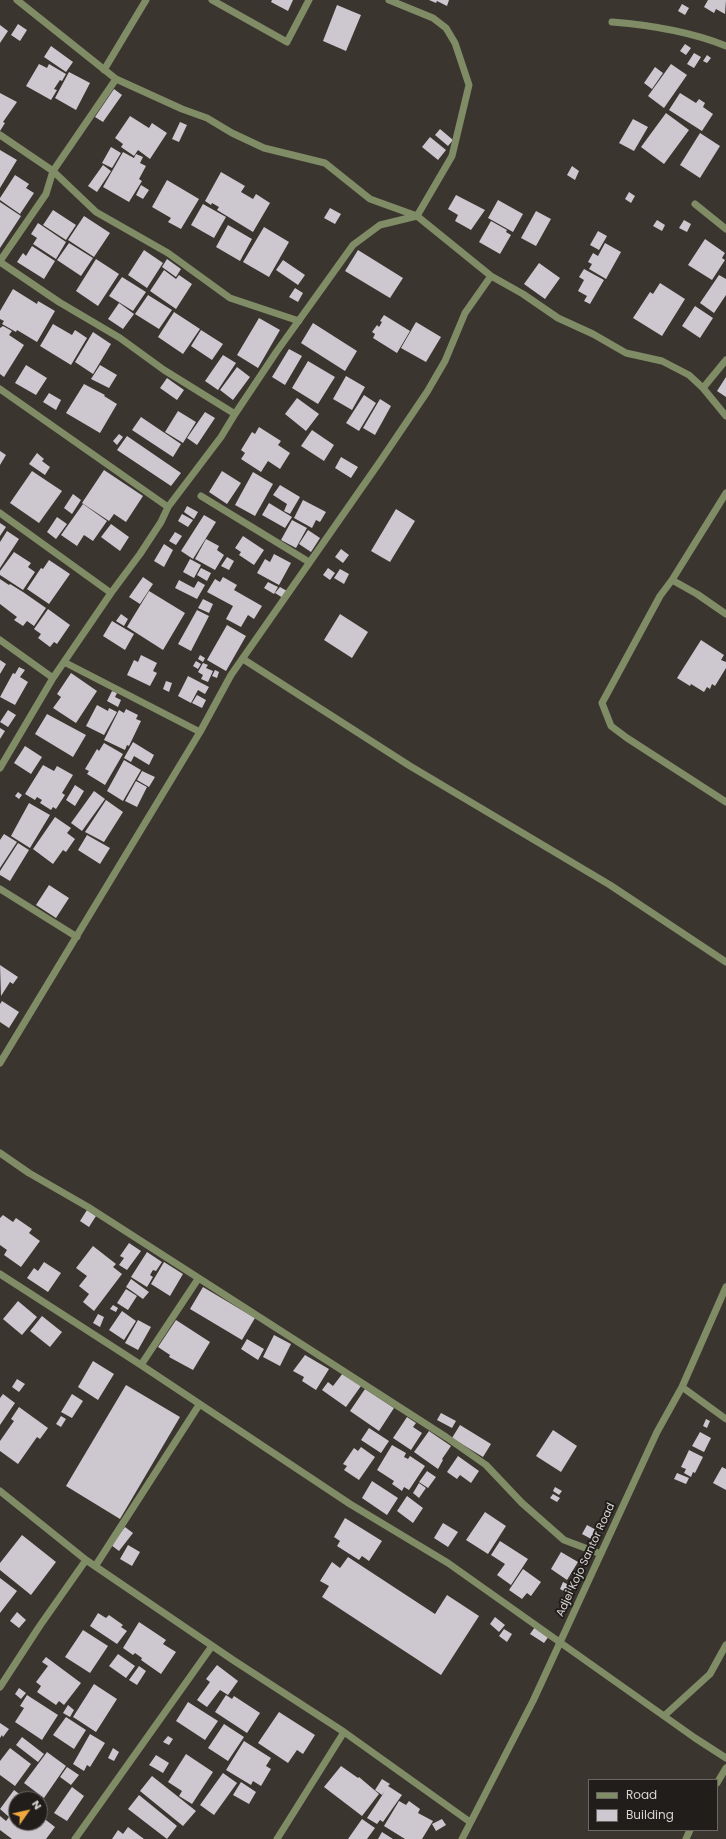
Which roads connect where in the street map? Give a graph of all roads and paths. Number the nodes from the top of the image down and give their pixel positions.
1 (17, 0) edge
2 (146, 0) edge
3 (212, 0) edge
4 (309, 0) edge
5 (389, 0) edge
6 (612, 22) dead end
7 (726, 46) edge
8 (104, 70) junction
9 (116, 79) junction
10 (0, 135) edge
11 (53, 171) junction
12 (695, 204) dead end
13 (417, 216) junction
14 (726, 229) edge
15 (0, 261) edge
16 (491, 276) junction
17 (299, 321) junction
18 (726, 360) edge
19 (704, 388) junction
20 (0, 389) edge
21 (235, 414) junction
22 (726, 416) edge
23 (726, 493) edge
24 (201, 496) dead end
25 (168, 507) junction
26 (0, 513) edge
27 (309, 562) junction
28 (672, 580) junction
29 (111, 593) junction
30 (726, 614) edge
31 (0, 640) edge
32 (243, 659) junction
33 (64, 662) junction
34 (53, 678) junction
35 (200, 732) junction
36 (0, 768) edge
37 (726, 802) edge
38 (0, 889) edge
39 (77, 936) junction
40 (726, 962) edge
41 (0, 1063) edge
42 (0, 1153) edge
43 (0, 1274) edge
44 (198, 1279) junction
45 (726, 1287) edge
46 (141, 1365) junction
47 (682, 1387) junction
48 (199, 1405) junction
49 (726, 1419) edge
50 (0, 1492) edge
51 (601, 1554) junction
52 (86, 1560) junction
53 (96, 1565) junction
54 (560, 1642) junction
55 (212, 1646) junction
56 (726, 1646) edge
57 (0, 1686) edge
58 (664, 1716) junction
59 (344, 1732) junction
60 (726, 1758) edge
61 (726, 1768) edge
62 (718, 1781) edge
63 (470, 1822) junction
64 (75, 1839) edge
65 (277, 1839) edge
66 (462, 1839) edge

1 - 8 street
2 - 8 street
3 - 4 street
5 - 13 street
6 - 7 street
8 - 9 street
9 - 11 street
9 - 13 street
10 - 11 street
11 - 15 street
11 - 17 street
12 - 14 street
13 - 16 street
13 - 17 street
15 - 21 street
16 - 19 street
16 - 27 street
17 - 21 street
18 - 19 street
19 - 22 street
20 - 25 street
21 - 25 street
23 - 28 street
24 - 27 street
25 - 29 street
26 - 29 street
27 - 32 street
28 - 30 street
28 - 37 street
29 - 33 street
31 - 34 street
32 - 35 street
32 - 40 street
33 - 34 street
33 - 35 street
34 - 36 street
35 - 39 street
38 - 39 street
39 - 41 street
42 - 44 street
43 - 46 street
44 - 46 street
44 - 51 street
45 - 47 street, Adjei Kojo Santor Road
46 - 48 street
47 - 49 street
47 - 51 street, Adjei Kojo Santor Road
48 - 53 street
48 - 54 street
50 - 52 street
51 - 54 street, Adjei Kojo Santor Road
52 - 53 street
52 - 57 street
53 - 55 street
54 - 58 street
54 - 63 street, Adjei Kojo Santor Road
55 - 59 street
55 - 64 street
56 - 58 street
58 - 60 street
59 - 63 street
59 - 65 street
61 - 62 street
63 - 66 street, Adjei Kojo Santor Road

